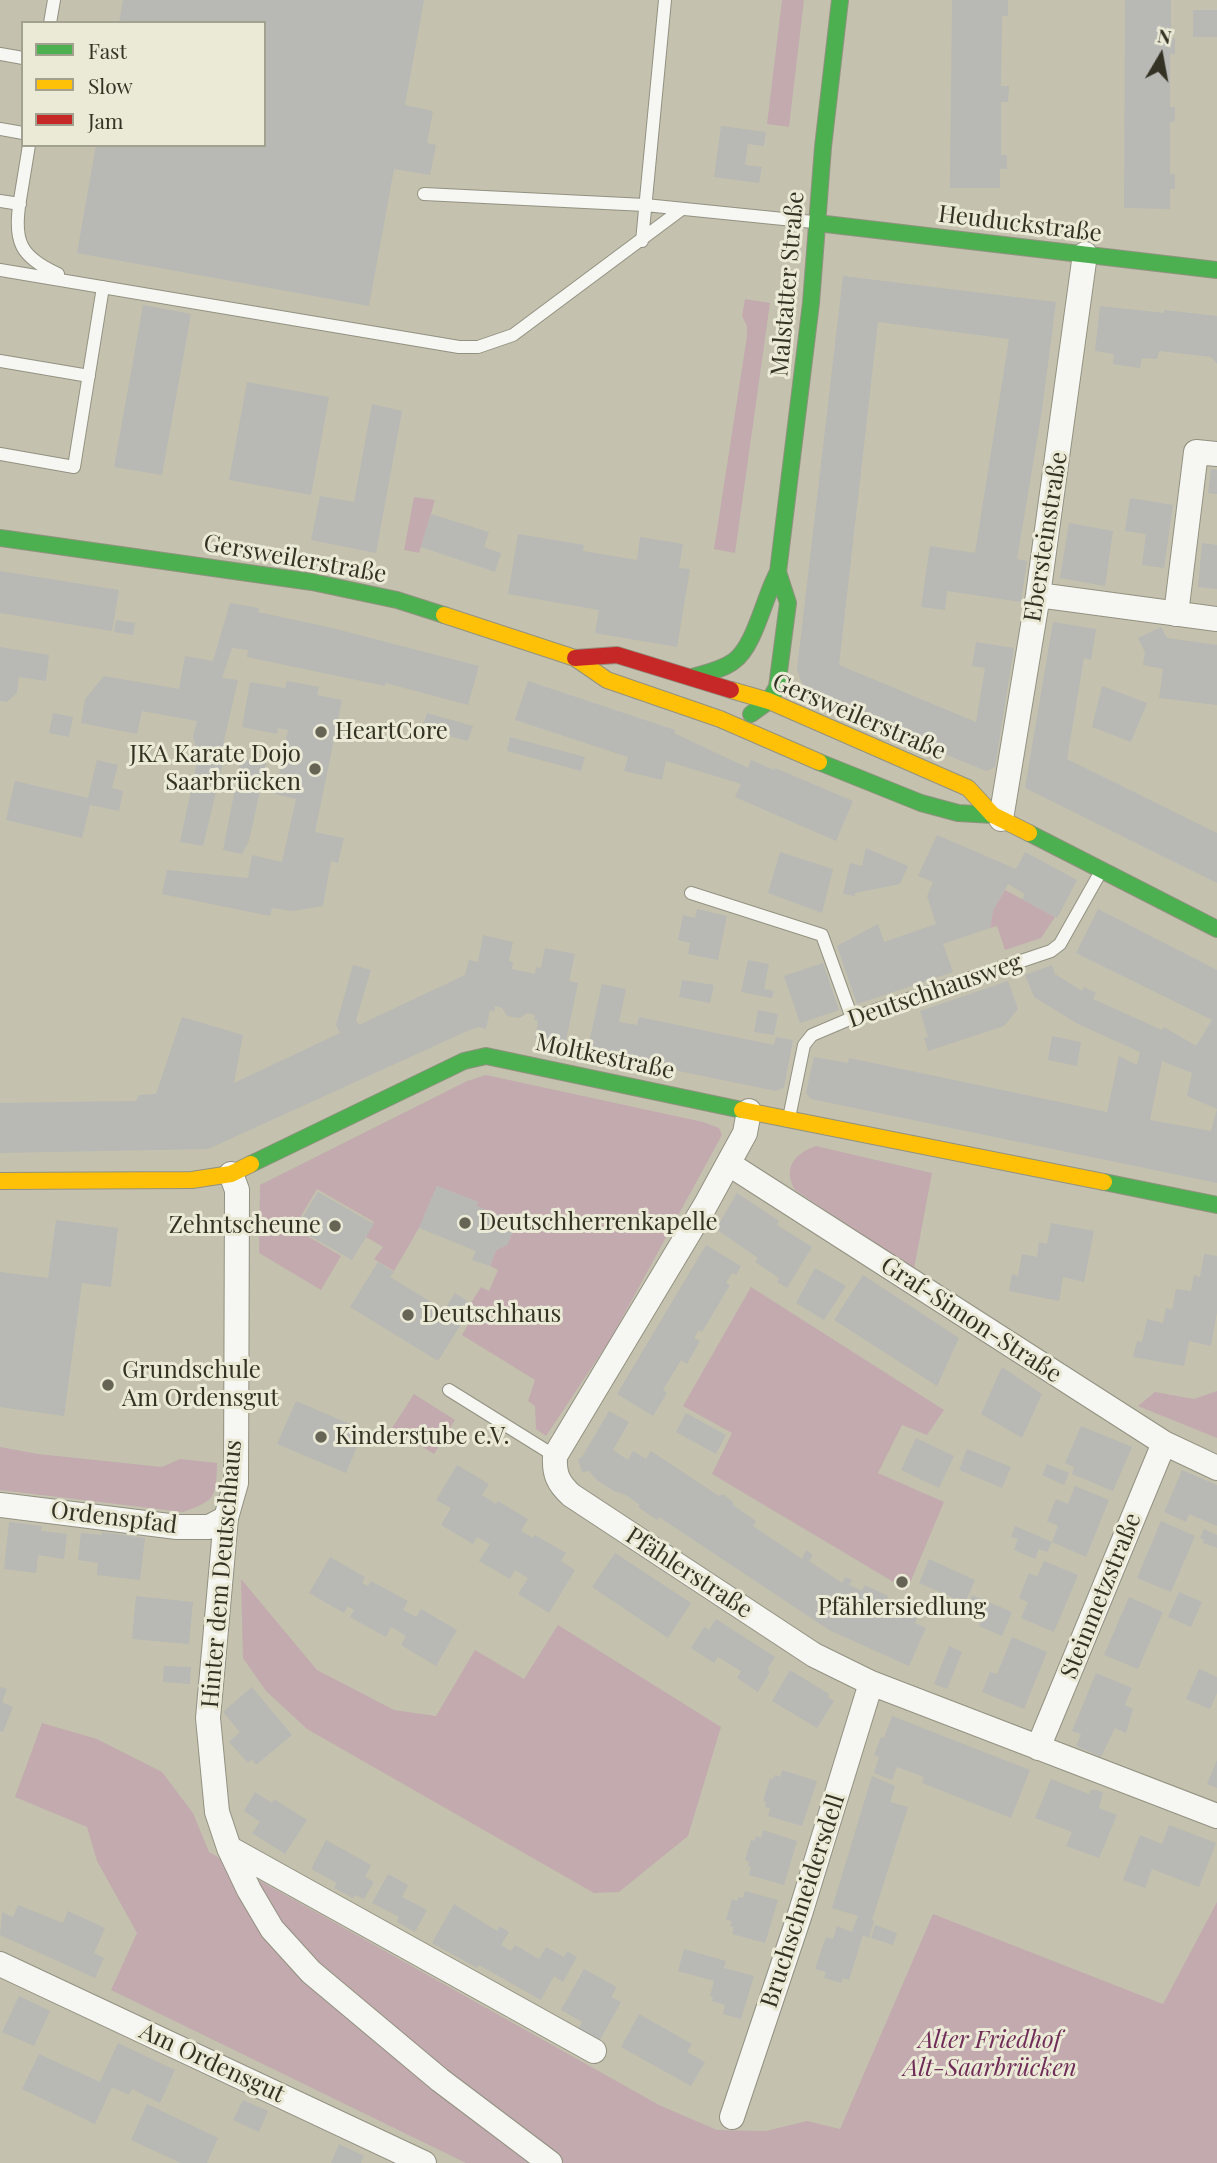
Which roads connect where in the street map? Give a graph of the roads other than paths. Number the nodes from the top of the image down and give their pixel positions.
1 (54, 0) edge
2 (665, 0) edge
3 (840, 0) edge
4 (50, 21) edge
5 (0, 54) edge
6 (21, 58) edge
7 (0, 129) edge
8 (21, 133) edge
9 (29, 147) edge
10 (424, 194) dead end
11 (0, 201) edge
12 (20, 204) junction
13 (645, 205) junction
14 (682, 209) junction
15 (817, 223) junction
16 (642, 241) junction
17 (1085, 254) junction
18 (0, 270) edge
19 (1217, 270) edge
20 (75, 282) junction
21 (103, 287) junction
22 (0, 361) edge
23 (89, 376) junction
24 (0, 454) edge
25 (1217, 454) edge
26 (0, 538) edge
27 (778, 572) junction
28 (1038, 595) junction
29 (1176, 614) junction
30 (1217, 619) edge
31 (767, 644) dead end
32 (575, 659) junction
33 (692, 677) junction
34 (749, 688) junction
35 (769, 701) junction
36 (750, 715) junction
37 (720, 719) junction
38 (769, 742) junction
39 (997, 817) junction
40 (1102, 870) junction
41 (691, 893) dead end
42 (1217, 929) edge
43 (852, 1018) junction
44 (750, 1111) junction
45 (789, 1119) junction
46 (729, 1164) junction
47 (232, 1174) junction
48 (0, 1181) edge
49 (1217, 1205) edge
50 (449, 1390) dead end
51 (1164, 1443) junction
52 (555, 1456) junction
53 (1217, 1468) edge
54 (0, 1505) edge
55 (226, 1518) junction
56 (871, 1683) junction
57 (1038, 1748) junction
58 (1217, 1816) edge
59 (229, 1848) junction
60 (0, 1964) edge
61 (594, 2050) dead end
62 (732, 2117) dead end
63 (424, 2163) edge
64 (550, 2163) edge

1 - 4 lane
2 - 13 lane
3 - 15 main road, Malstatter Straße
5 - 6 lane
7 - 8 lane
9 - 12 lane
10 - 13 lane
11 - 12 lane
12 - 20 lane
13 - 14 lane
13 - 16 lane
14 - 15 lane
14 - 16 lane
15 - 17 main road, Heuduckstraße
15 - 27 main road, Malstatter Straße
16 - 21 lane
17 - 19 main road, Heuduckstraße
17 - 28 street, Ebersteinstraße
18 - 20 lane
20 - 21 lane
21 - 23 lane
22 - 23 lane
23 - 24 lane
25 - 29 street
26 - 32 main road, Gersweilerstraße
27 - 31 main road
27 - 33 main road, Malstatter Straße
27 - 35 main road, Malstatter Straße
28 - 29 street
28 - 39 street, Ebersteinstraße
29 - 30 street
32 - 33 main road, Gersweilerstraße
32 - 37 main road, Gersweilerstraße
33 - 34 main road, Gersweilerstraße
34 - 35 main road, Gersweilerstraße
34 - 36 main road
35 - 36 main road
35 - 39 main road, Gersweilerstraße
36 - 37 main road
36 - 38 main road
37 - 38 main road, Gersweilerstraße
38 - 39 main road, Gersweilerstraße
39 - 40 main road, Gersweilerstraße
40 - 42 main road, Gersweilerstraße
40 - 43 lane, Deutschhausweg
41 - 43 lane
43 - 45 lane, Deutschhausweg
44 - 45 main road, Moltkestraße
44 - 46 street
44 - 47 main road, Moltkestraße
45 - 49 main road, Moltkestraße
46 - 51 street, Graf-Simon-Straße
46 - 52 street
47 - 48 main road, Moltkestraße
47 - 55 street, Hinter dem Deutschhaus
50 - 52 lane
51 - 53 street, Graf-Simon-Straße
51 - 57 street, Steinmetzstraße
52 - 56 street, Pfählerstraße
54 - 55 street, Ordenspfad
55 - 59 street, Hinter dem Deutschhaus
56 - 57 street, Pfählerstraße
56 - 62 street, Bruchschneidersdell
57 - 58 street, Pfählerstraße
59 - 61 street
59 - 64 street, Hinter dem Deutschhaus
60 - 63 street, Am Ordensgut

